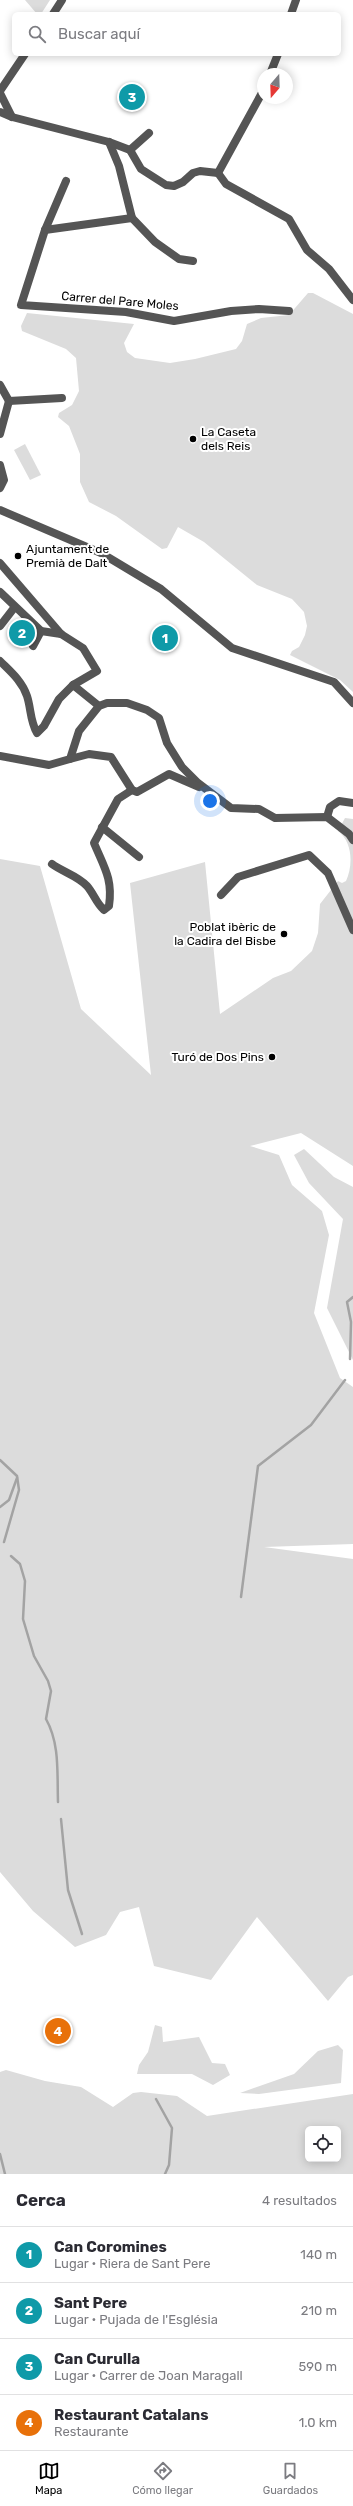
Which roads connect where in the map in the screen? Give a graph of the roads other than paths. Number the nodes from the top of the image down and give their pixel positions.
1 (62, 0) edge
2 (296, 0) edge
3 (53, 12) edge
4 (292, 12) edge
5 (24, 56) edge
6 (277, 56) edge
7 (272, 68) edge
8 (0, 92) edge
9 (257, 102) edge
10 (0, 112) edge
11 (12, 117) junction
12 (149, 133) dead end
13 (109, 142) junction
14 (130, 150) junction
15 (218, 173) junction
16 (66, 181) dead end
17 (132, 218) junction
18 (45, 230) junction
19 (193, 261) dead end
20 (353, 300) edge
21 (289, 311) dead end
22 (0, 385) edge
23 (62, 398) dead end
24 (9, 401) junction
25 (0, 434) edge
26 (0, 465) edge
27 (0, 488) edge
28 (0, 510) edge
29 (0, 563) edge
30 (0, 592) edge
31 (14, 608) junction
32 (0, 626) edge
33 (41, 631) junction
34 (61, 634) junction
35 (33, 646) dead end
36 (0, 661) edge
37 (73, 685) junction
38 (353, 703) edge
39 (99, 706) junction
40 (0, 756) edge
41 (70, 759) junction
42 (132, 790) junction
43 (209, 792) junction
44 (353, 803) edge
45 (328, 817) junction
46 (102, 827) junction
47 (353, 840) edge
48 (139, 857) dead end
49 (52, 864) dead end
50 (221, 895) dead end
51 (353, 930) edge

1 - 3 street
2 - 4 street
5 - 8 street
6 - 7 street
8 - 11 street
9 - 15 street
10 - 11 street
11 - 13 street
12 - 14 street
13 - 14 street
13 - 17 street
14 - 15 street
15 - 20 street
16 - 18 street
17 - 18 street
17 - 19 street
18 - 21 street, Carrer del Pare Moles
22 - 24 street
23 - 24 street
24 - 25 street
26 - 27 street
28 - 38 street
29 - 34 street
30 - 31 street
31 - 32 street
31 - 33 street
33 - 34 street
33 - 35 street
34 - 37 street
36 - 37 street
37 - 39 street
39 - 41 street
39 - 43 street
40 - 41 street
41 - 42 street
42 - 43 street
42 - 46 street
43 - 45 street
44 - 45 street
45 - 47 street
46 - 48 street
46 - 49 street
50 - 51 street

